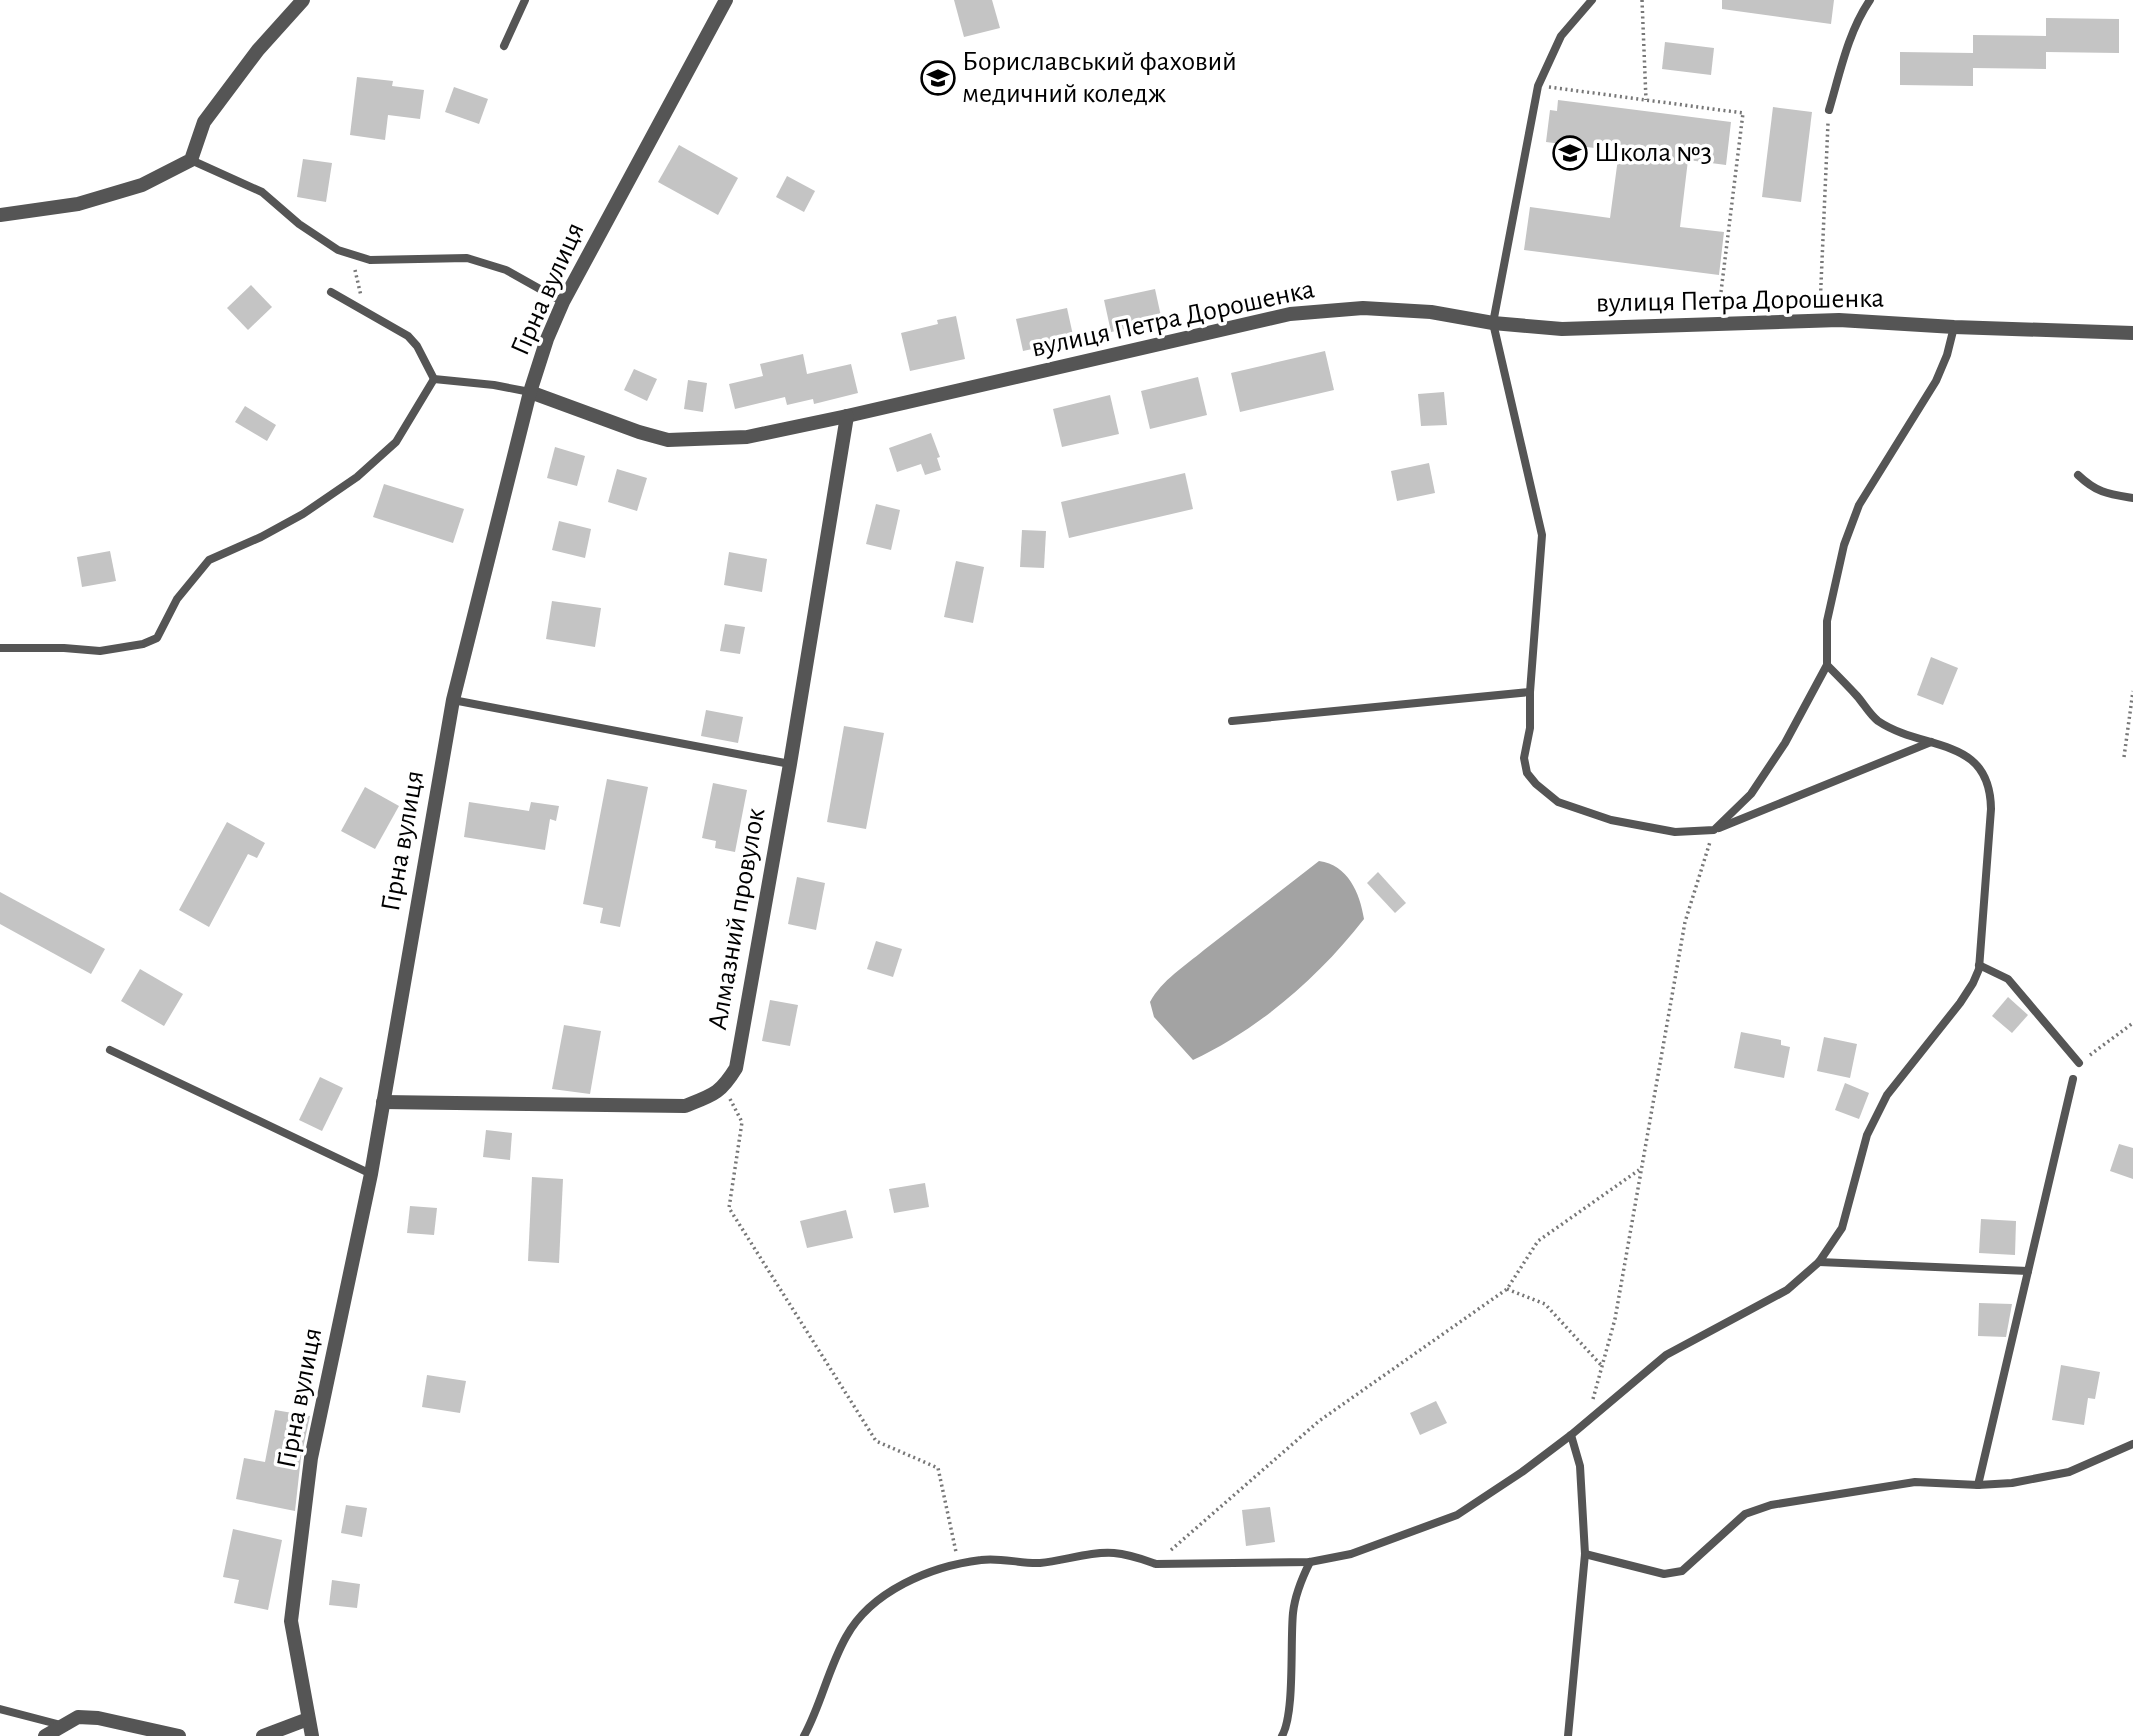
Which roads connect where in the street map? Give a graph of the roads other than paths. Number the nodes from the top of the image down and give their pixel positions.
1 (303, 0) edge
2 (524, 0) edge
3 (726, 0) edge
4 (1592, 0) edge
5 (1870, 0) edge
6 (504, 46) dead end
7 (1829, 110) road end
8 (191, 160) junction
9 (0, 215) edge
10 (331, 292) dead end
11 (564, 302) junction
12 (1493, 323) junction
13 (1954, 327) junction
14 (2133, 333) edge
15 (434, 379) junction
16 (530, 392) junction
17 (847, 416) junction
18 (2078, 475) dead end
19 (2133, 498) edge
20 (0, 648) edge
21 (1827, 665) junction
22 (1530, 692) junction
23 (453, 700) junction
24 (1231, 721) dead end
25 (1931, 742) junction
26 (790, 764) junction
27 (1714, 830) junction
28 (1979, 965) junction
29 (110, 1050) dead end
30 (2079, 1063) road end
31 (2073, 1079) dead end
32 (383, 1102) junction
33 (372, 1174) junction
34 (1819, 1262) junction
35 (2028, 1271) junction
36 (1571, 1435) junction
37 (2133, 1444) edge
38 (1978, 1485) junction
39 (1585, 1554) junction
40 (1310, 1562) junction
41 (0, 1709) edge
42 (308, 1719) junction
43 (61, 1725) junction
44 (45, 1736) edge
45 (179, 1736) edge
46 (263, 1736) edge
47 (312, 1736) edge
48 (804, 1736) edge
49 (1282, 1736) edge
50 (1568, 1736) edge

1 - 8 street
2 - 6 lane
3 - 11 street, Гірна вулиця
4 - 12 lane
5 - 7 lane
8 - 9 street
8 - 11 lane
10 - 15 lane
11 - 16 street, Гірна вулиця
12 - 13 street, вулиця Петра Дорошенка
12 - 17 street, вулиця Петра Дорошенка
12 - 22 lane
13 - 14 street, вулиця Петра Дорошенка
13 - 21 lane
15 - 16 lane
15 - 20 lane
16 - 17 street, вулиця Петра Дорошенка
16 - 23 street, Гірна вулиця
17 - 26 street, Алмазний провулок
18 - 19 lane
21 - 25 lane
21 - 27 lane
22 - 24 lane
22 - 27 lane
23 - 26 lane
23 - 32 street, Гірна вулиця
25 - 27 lane
25 - 28 lane
26 - 32 street, Алмазний провулок
28 - 30 lane
28 - 34 lane
29 - 33 lane
31 - 35 lane
32 - 33 street, Гірна вулиця
33 - 42 street, Гірна вулиця
34 - 35 lane
34 - 36 lane
35 - 38 lane
36 - 39 lane
36 - 40 lane
37 - 38 lane
38 - 39 lane
39 - 50 lane
40 - 48 lane
40 - 49 lane
41 - 43 lane
42 - 46 street
42 - 47 street, Гірна вулиця
43 - 44 street
43 - 45 street

